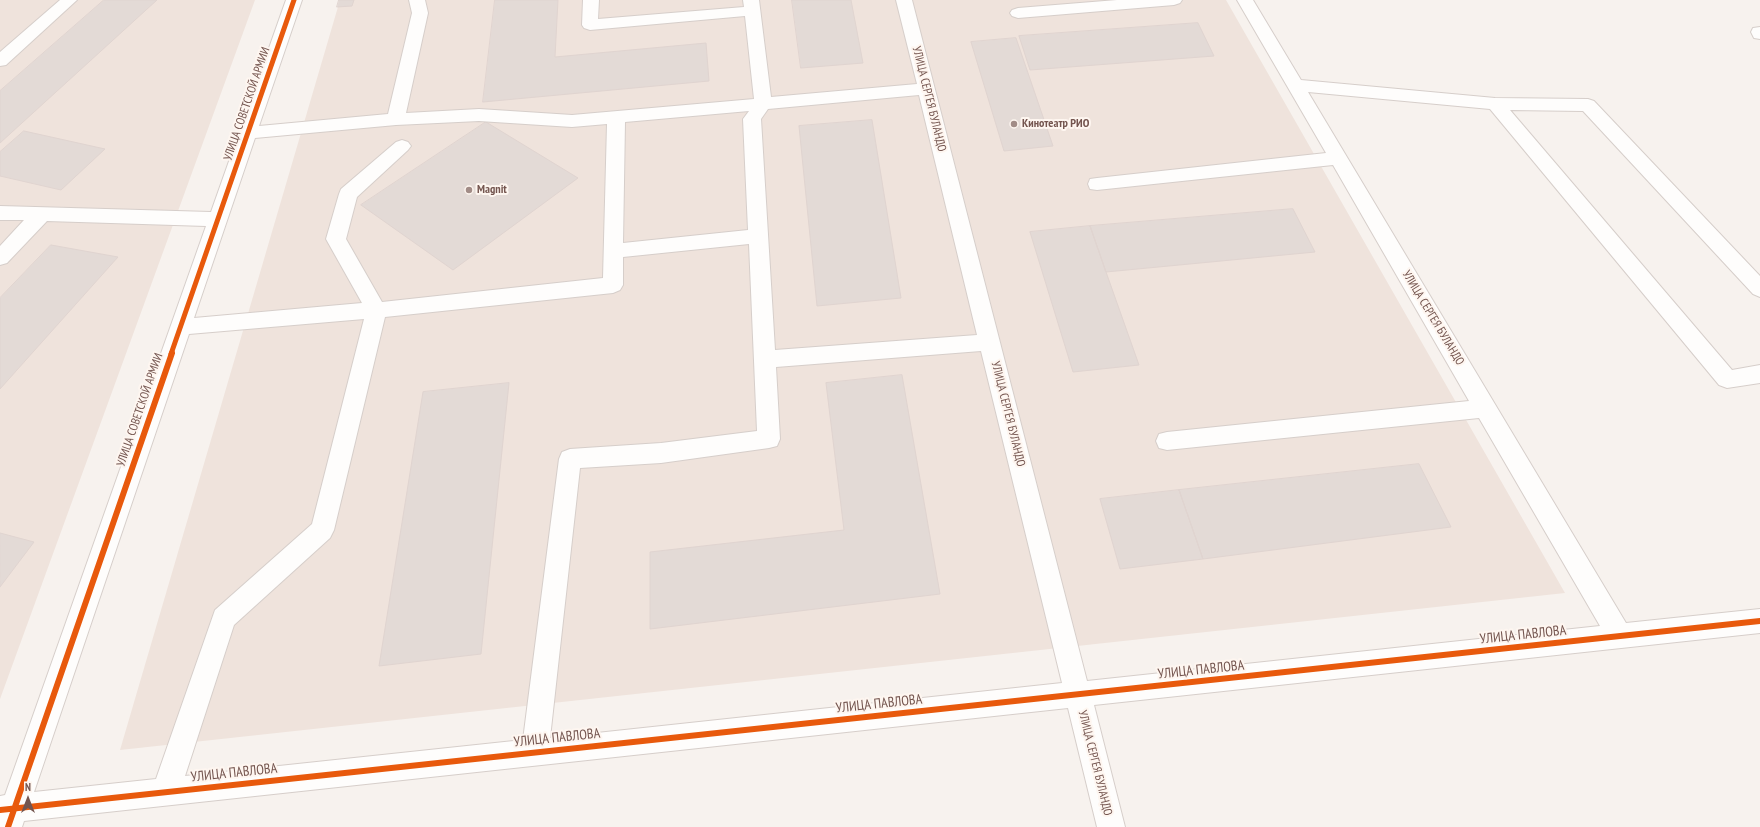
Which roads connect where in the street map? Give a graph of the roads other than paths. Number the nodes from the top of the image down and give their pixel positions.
1 (69, 0) edge
2 (294, 0) edge
3 (417, 0) edge
4 (591, 0) edge
5 (904, 0) edge
6 (1174, 0) edge
7 (1245, 0) edge
8 (752, 6) edge
9 (1018, 13) dead end
10 (0, 61) edge
11 (1295, 85) junction
12 (926, 89) junction
13 (763, 103) junction
14 (1495, 104) junction
15 (616, 117) junction
16 (396, 119) junction
17 (248, 133) junction
18 (402, 146) dead end
19 (1338, 158) junction
20 (1097, 184) dead end
21 (0, 213) edge
22 (42, 214) junction
23 (218, 219) junction
24 (758, 236) junction
25 (613, 251) junction
26 (0, 258) edge
27 (1760, 289) edge
28 (376, 310) junction
29 (180, 327) junction
30 (989, 342) junction
31 (765, 359) junction
32 (1760, 374) edge
33 (1485, 408) junction
34 (1167, 441) dead end
35 (1760, 621) edge
36 (1620, 637) junction
37 (1078, 695) junction
38 (535, 752) junction
39 (166, 792) junction
40 (7, 815) edge
41 (1111, 827) edge

1 - 10 street
2 - 17 street, УЛИЦА СОВЕТСКОЙ АРМИИ
3 - 16 street
4 - 8 street
5 - 12 street, УЛИЦА СЕРГЕЯ БУЛАНДО
6 - 9 street
7 - 11 street, УЛИЦА СЕРГЕЯ БУЛАНДО
8 - 13 street
11 - 14 street
11 - 19 street, УЛИЦА СЕРГЕЯ БУЛАНДО
12 - 13 street
12 - 30 street, УЛИЦА СЕРГЕЯ БУЛАНДО
13 - 15 street
13 - 24 street
14 - 27 street
14 - 32 street
15 - 16 street
15 - 25 street
16 - 17 street
17 - 23 street, УЛИЦА СОВЕТСКОЙ АРМИИ
18 - 28 street
19 - 20 street
19 - 33 street, УЛИЦА СЕРГЕЯ БУЛАНДО
21 - 22 street
22 - 23 street
22 - 26 street
23 - 29 street, УЛИЦА СОВЕТСКОЙ АРМИИ
24 - 25 street
24 - 31 street
25 - 28 street
28 - 29 street
28 - 39 street
29 - 40 street, УЛИЦА СОВЕТСКОЙ АРМИИ
30 - 31 street
30 - 37 street, УЛИЦА СЕРГЕЯ БУЛАНДО
31 - 38 street
33 - 34 street
33 - 36 street, УЛИЦА СЕРГЕЯ БУЛАНДО
35 - 36 street, УЛИЦА ПАВЛОВА
36 - 37 street, УЛИЦА ПАВЛОВА
37 - 38 street, УЛИЦА ПАВЛОВА
37 - 41 street, УЛИЦА СЕРГЕЯ БУЛАНДО
38 - 39 street, УЛИЦА ПАВЛОВА
39 - 40 street, УЛИЦА ПАВЛОВА

